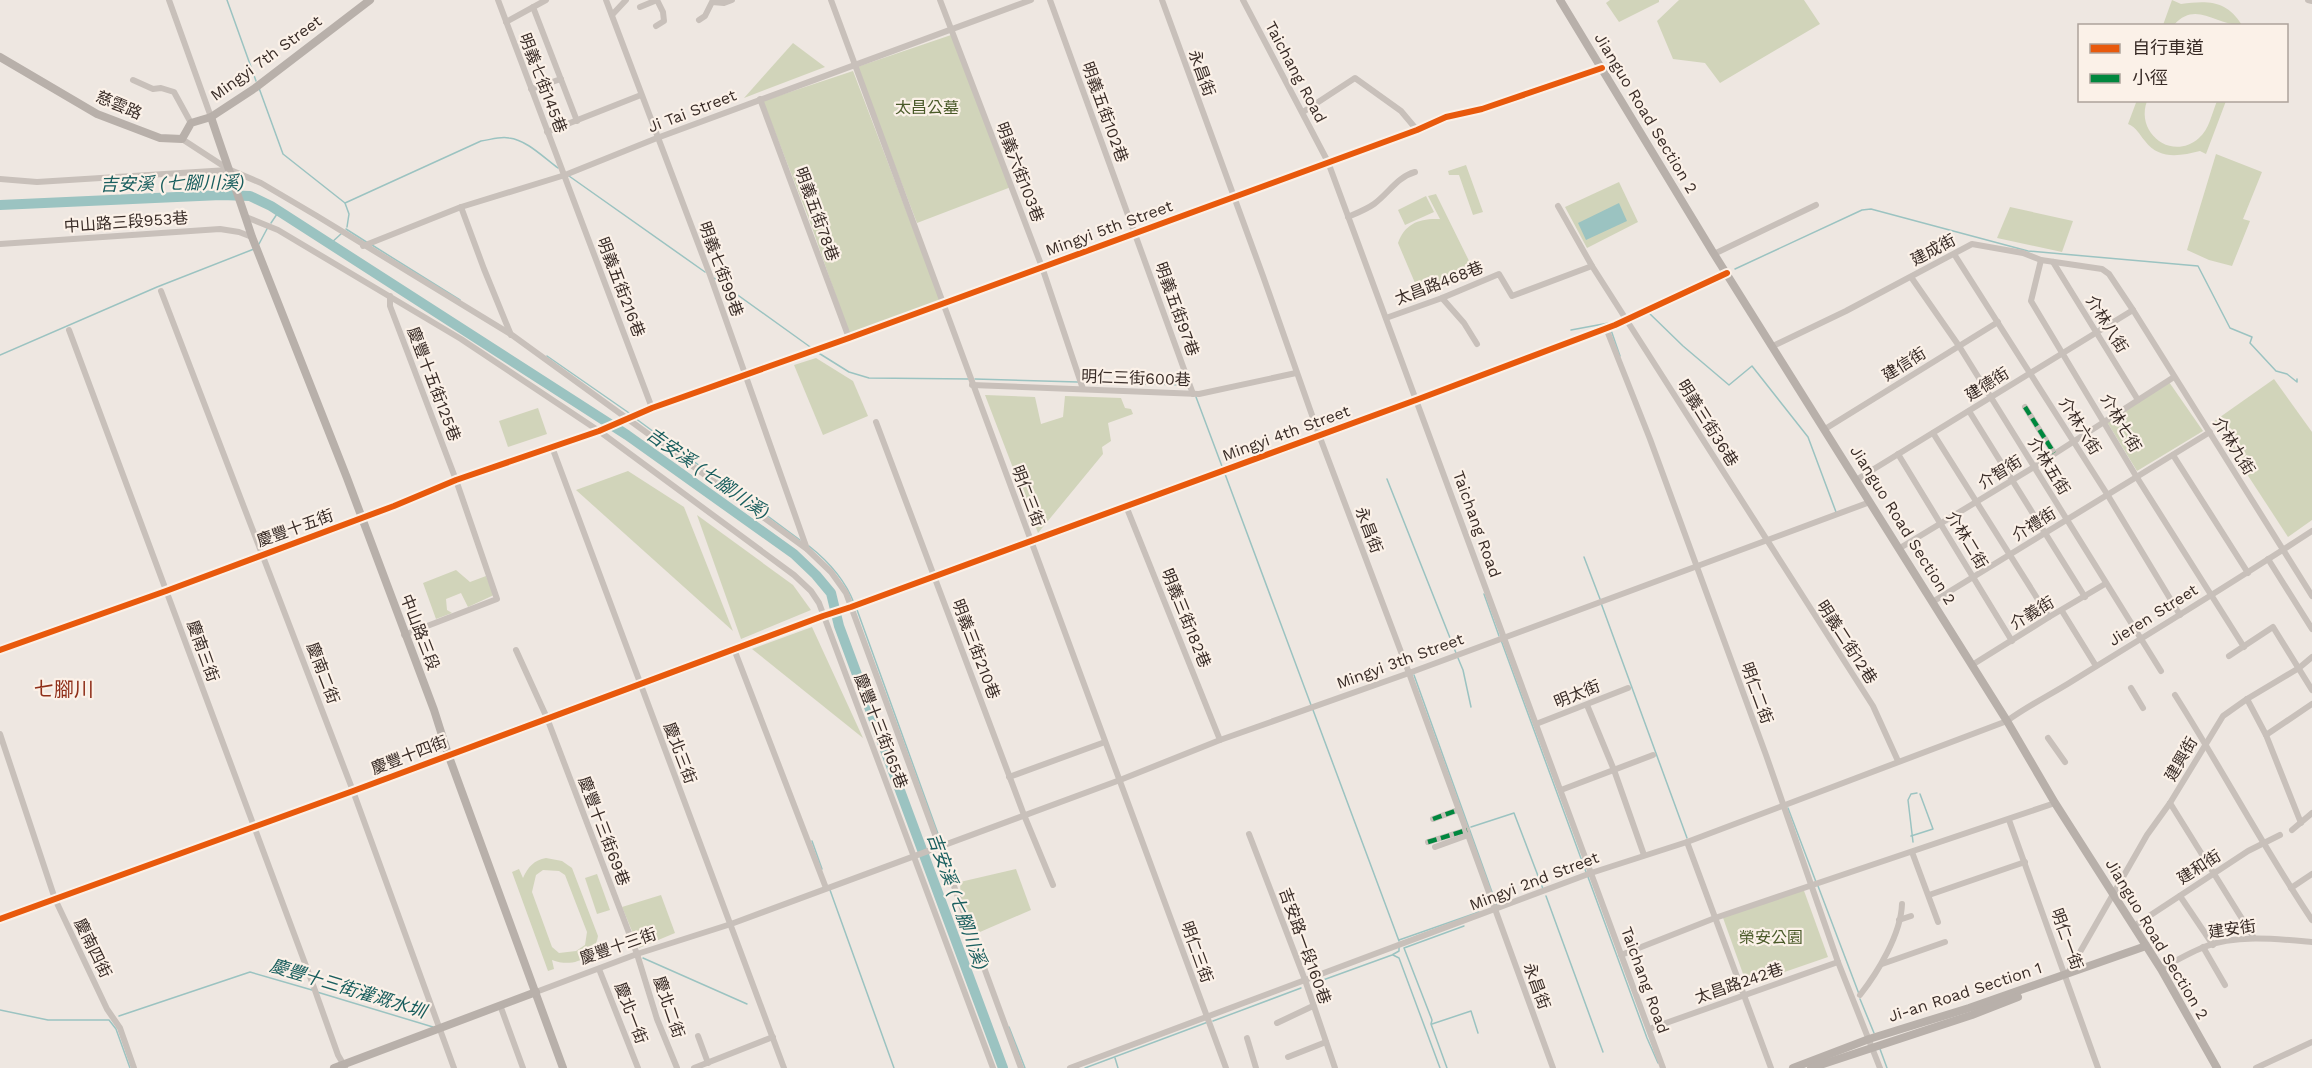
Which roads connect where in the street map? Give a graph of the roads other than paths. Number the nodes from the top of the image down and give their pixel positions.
1 (169, 0) edge
2 (370, 0) edge
3 (498, 0) edge
4 (546, 0) edge
5 (606, 0) edge
6 (626, 0) edge
7 (657, 0) edge
8 (732, 0) edge
9 (831, 0) edge
10 (940, 0) edge
11 (1031, 0) edge
12 (1050, 0) edge
13 (1162, 0) edge
14 (1243, 0) edge
15 (1560, 0) edge
16 (712, 1) edge
17 (533, 7) junction
18 (640, 7) dead end
19 (612, 15) junction
20 (699, 20) dead end
21 (506, 22) junction
22 (656, 26) dead end
23 (951, 30) junction
24 (0, 57) edge
25 (855, 65) junction
26 (1602, 68) junction
27 (561, 79) junction
28 (133, 80) dead end
29 (531, 89) junction
30 (642, 94) junction
31 (760, 99) junction
32 (1303, 112) junction
33 (212, 117) junction
34 (577, 121) junction
35 (191, 123) junction
36 (1417, 130) junction
37 (547, 132) junction
38 (657, 138) junction
39 (182, 139) junction
40 (1328, 162) junction
41 (228, 170) junction
42 (1415, 172) dead end
43 (564, 175) junction
44 (0, 179) edge
45 (1233, 198) junction
46 (1816, 205) dead end
47 (1558, 206) dead end
48 (461, 207) junction
49 (245, 213) junction
50 (1348, 217) junction
51 (1135, 233) junction
52 (252, 237) junction
53 (0, 244) edge
54 (363, 246) junction
55 (1714, 254) junction
56 (1954, 254) junction
57 (2041, 260) junction
58 (2053, 262) junction
59 (1592, 266) junction
60 (1042, 267) junction
61 (1727, 273) junction
62 (1911, 277) junction
63 (161, 291) dead end
64 (390, 296) junction
65 (1442, 298) junction
66 (943, 304) junction
67 (2133, 310) junction
68 (1386, 318) junction
69 (1626, 319) junction
70 (1998, 322) junction
71 (1606, 328) junction
72 (69, 330) dead end
73 (2097, 333) junction
74 (512, 335) junction
75 (849, 338) junction
76 (1478, 344) dead end
77 (1773, 346) junction
78 (1959, 346) junction
79 (2064, 353) junction
80 (2031, 372) junction
81 (1296, 373) junction
82 (745, 376) junction
83 (2174, 377) junction
84 (971, 381) junction
85 (1083, 390) junction
86 (1193, 394) junction
87 (1989, 398) junction
88 (1416, 400) junction
89 (2138, 400) junction
90 (2025, 407) dead end
91 (652, 408) junction
92 (1969, 411) junction
93 (627, 418) junction
94 (876, 422) dead end
95 (2104, 422) junction
96 (1825, 429) junction
97 (599, 431) junction
98 (2211, 432) junction
99 (1934, 433) junction
100 (1319, 435) junction
101 (2074, 441) junction
102 (552, 447) junction
103 (2054, 453) junction
104 (1898, 454) junction
105 (2173, 455) junction
106 (2034, 467) junction
107 (2136, 476) junction
108 (456, 480) junction
109 (1856, 480) junction
110 (2012, 480) junction
111 (2108, 494) junction
112 (1870, 502) junction
113 (1977, 502) junction
114 (1126, 506) junction
115 (361, 518) junction
116 (2067, 520) junction
117 (1941, 524) junction
118 (2312, 531) edge
119 (2045, 533) junction
120 (1030, 541) junction
121 (1767, 541) junction
122 (1900, 548) junction
123 (807, 549) junction
124 (2283, 549) junction
125 (263, 554) junction
126 (2010, 555) junction
127 (2268, 559) junction
128 (1696, 567) junction
129 (2248, 573) junction
130 (934, 577) junction
131 (1974, 577) junction
132 (2106, 584) junction
133 (166, 591) junction
134 (2211, 595) junction
135 (2312, 596) edge
136 (2085, 597) junction
137 (1934, 601) junction
138 (848, 608) junction
139 (2062, 611) junction
140 (825, 615) junction
141 (2180, 615) junction
142 (2049, 617) junction
143 (2312, 629) edge
144 (404, 635) junction
145 (1505, 637) junction
146 (2141, 639) junction
147 (2012, 640) junction
148 (2244, 647) junction
149 (735, 649) junction
150 (0, 650) edge
151 (516, 650) dead end
152 (2229, 656) dead end
153 (2312, 657) edge
154 (1972, 665) junction
155 (2096, 666) junction
156 (2299, 668) junction
157 (2161, 671) dead end
158 (1409, 673) junction
159 (640, 684) junction
160 (1628, 688) dead end
161 (2131, 688) dead end
162 (2312, 690) edge
163 (2175, 694) dead end
164 (2247, 699) junction
165 (2312, 704) edge
166 (1587, 705) junction
167 (2143, 708) dead end
168 (546, 718) junction
169 (2007, 721) junction
170 (1536, 724) junction
171 (0, 734) edge
172 (2266, 735) junction
173 (2048, 738) dead end
174 (1220, 740) junction
175 (1105, 742) junction
176 (2206, 743) junction
177 (448, 754) junction
178 (1653, 755) dead end
179 (1898, 761) junction
180 (2065, 762) dead end
181 (1614, 770) junction
182 (1009, 777) junction
183 (1120, 780) junction
184 (1561, 789) junction
185 (353, 791) junction
186 (2055, 803) junction
187 (2170, 803) junction
188 (1783, 804) junction
189 (1458, 810) junction
190 (2312, 813) edge
191 (1024, 815) junction
192 (1433, 819) dead end
193 (2009, 820) junction
194 (2301, 823) junction
195 (254, 826) junction
196 (2292, 830) dead end
197 (1467, 833) junction
198 (1250, 834) dead end
199 (2280, 835) dead end
200 (1687, 842) junction
201 (1428, 843) dead end
202 (2264, 844) junction
203 (939, 846) junction
204 (1435, 847) dead end
205 (1912, 852) junction
206 (1644, 855) junction
207 (914, 856) junction
208 (2025, 862) junction
209 (1591, 873) junction
210 (2214, 873) junction
211 (2312, 874) edge
212 (1053, 885) dead end
213 (1812, 886) junction
214 (826, 888) junction
215 (2290, 888) junction
216 (2113, 892) junction
217 (1929, 895) junction
218 (2180, 896) junction
219 (55, 899) junction
220 (1902, 904) dead end
221 (1495, 910) junction
222 (1911, 916) dead end
223 (1715, 918) junction
224 (0, 919) edge
225 (1899, 920) junction
226 (2312, 920) edge
227 (1938, 922) dead end
228 (730, 924) junction
229 (2134, 926) junction
230 (2254, 938) junction
231 (1945, 942) dead end
232 (2312, 942) edge
233 (2213, 945) junction
234 (2203, 947) junction
235 (2147, 948) junction
236 (637, 954) junction
237 (1621, 955) junction
238 (1838, 962) junction
239 (1882, 964) junction
240 (599, 969) junction
241 (2161, 969) junction
242 (2066, 976) junction
243 (1305, 980) junction
244 (2225, 985) dead end
245 (536, 992) junction
246 (1745, 995) junction
247 (1860, 995) dead end
248 (500, 1005) junction
249 (1313, 1006) junction
250 (1208, 1018) junction
251 (1277, 1023) dead end
252 (1649, 1029) junction
253 (440, 1030) junction
254 (698, 1036) dead end
255 (773, 1037) junction
256 (1247, 1038) dead end
257 (1326, 1042) junction
258 (2312, 1042) edge
259 (1870, 1043) junction
260 (1288, 1057) dead end
261 (710, 1062) junction
262 (1817, 1065) edge
263 (345, 1066) edge
264 (134, 1068) edge
265 (334, 1068) edge
266 (454, 1068) edge
267 (522, 1068) edge
268 (563, 1068) edge
269 (638, 1068) edge
270 (676, 1068) edge
271 (694, 1068) edge
272 (715, 1068) edge
273 (784, 1068) edge
274 (993, 1068) edge
275 (1021, 1068) edge
276 (1070, 1068) edge
277 (1226, 1068) edge
278 (1256, 1068) edge
279 (1335, 1068) edge
280 (1553, 1068) edge
281 (1663, 1068) edge
282 (1771, 1068) edge
283 (1793, 1068) edge
284 (1880, 1068) edge
285 (2098, 1068) edge
286 (2217, 1068) edge
287 (2256, 1068) edge

1 - 33 street
2 - 33 street, Mingyi 7th Street
3 - 21 street, 明義七街145巷
4 - 17 street
5 - 19 street, 明義七街99巷
6 - 19 street
7 - 18 street
7 - 22 street
8 - 16 street
9 - 25 street, 明仁三街
10 - 23 street, 明義六街103巷
11 - 23 street, Ji Tai Street
12 - 51 street, 明義五街102巷
13 - 45 street, 永昌街
14 - 32 street, Taichang Road
15 - 26 street, Jianguo Road Section 2
16 - 20 street
17 - 21 street
17 - 27 street
19 - 30 street, 明義七街99巷
21 - 29 street, 明義七街145巷
23 - 25 street, Ji Tai Street
23 - 60 street, 明義六街103巷
24 - 39 street, 慈雲路
25 - 31 street, Ji Tai Street
25 - 66 street, 明仁三街
26 - 36 street, Mingyi 5th Street
26 - 55 street, Jianguo Road Section 2
27 - 29 street
27 - 34 street
28 - 35 street
29 - 37 street, 明義七街145巷
30 - 34 street
30 - 38 street, 明義七街99巷
31 - 38 street, Ji Tai Street
31 - 75 street, 明義五街78巷
32 - 36 street
32 - 40 street, Taichang Road
33 - 35 street, Mingyi 7th Street
33 - 41 street, 中山路三段
34 - 37 street
35 - 39 street
36 - 40 street, Mingyi 5th Street
37 - 43 street, 明義七街145巷
38 - 43 street, Ji Tai Street
38 - 82 street, 明義七街99巷
39 - 41 street, 慈雲路
40 - 45 street, Mingyi 5th Street
40 - 50 street, Taichang Road
41 - 44 street
41 - 49 street, 中山路三段
41 - 54 street
42 - 50 street
43 - 48 street, Ji Tai Street
43 - 91 street, 明義五街216巷
45 - 51 street, Mingyi 5th Street
45 - 81 street, 永昌街
46 - 55 street
47 - 59 street, 明義三街36巷
48 - 54 street, Ji Tai Street
48 - 74 street
49 - 52 street, 中山路三段
49 - 64 street, 慶豐十三街165巷
50 - 68 street, Taichang Road
51 - 60 street, Mingyi 5th Street
51 - 86 street, 明義五街97巷
52 - 53 street, 中山路三段953巷
52 - 115 street, 中山路三段
54 - 74 street
55 - 61 street, Jianguo Road Section 2
56 - 57 street, 建成街
56 - 62 street, 建成街
56 - 70 street, 介林六街
57 - 58 street, 建成街
57 - 79 street, 介林七街
58 - 67 street, 建成街
58 - 73 street, 介林八街
59 - 65 street, 太昌路468巷
59 - 69 street, 明義三街36巷
60 - 66 street, Mingyi 5th Street
60 - 85 street, 明義六街103巷
61 - 69 street, Mingyi 4th Street
61 - 77 street, Jianguo Road Section 2
62 - 77 street, 建成街
62 - 78 street, 介林五街
63 - 125 street, 慶南二街
64 - 97 street, 慶豐十三街165巷
64 - 108 street, 慶豐十五街125巷
65 - 68 street, 太昌路468巷
65 - 76 street
66 - 75 street, Mingyi 5th Street
66 - 84 street, 明仁三街
67 - 73 street, 建德街
67 - 83 street, 介林九街
68 - 88 street, Taichang Road
69 - 71 street, Mingyi 4th Street
69 - 121 street, 明義三街36巷
70 - 78 street, 建信街
70 - 80 street, 介林六街
71 - 88 street, Mingyi 4th Street
71 - 128 street, 明仁二街
72 - 133 street, 慶南三街
73 - 79 street, 建德街
73 - 89 street, 介林八街
74 - 93 street
75 - 82 street, Mingyi 5th Street
77 - 96 street, Jianguo Road Section 2
78 - 87 street, 介林五街
78 - 96 street, 建信街
79 - 80 street, 建德街
79 - 95 street, 介林七街
80 - 87 street, 建德街
80 - 101 street, 介林六街
81 - 86 street, 明仁三街600巷
81 - 100 street, 永昌街
82 - 91 street, Mingyi 5th Street
82 - 123 street, 明義七街99巷
83 - 89 street, 介智街
83 - 98 street, 介林九街
84 - 85 street, 明仁三街600巷
84 - 120 street, 明仁三街
85 - 86 street, 明仁三街600巷
87 - 92 street, 建德街
87 - 106 street, 介林五街
88 - 100 street, Mingyi 4th Street
88 - 145 street, Taichang Road
89 - 95 street, 介智街
90 - 103 street
91 - 93 street, Mingyi 5th Street
92 - 99 street, 建德街
92 - 110 street
93 - 97 street, Mingyi 5th Street
93 - 123 street
94 - 130 street, 明義三街210巷
95 - 101 street, 介智街
95 - 107 street, 介林七街
96 - 109 street, Jianguo Road Section 2
97 - 102 street, 慶豐十五街
97 - 140 street, 慶豐十三街165巷
98 - 105 street, 介禮街
98 - 124 street, 介林九街
99 - 104 street, 建德街
99 - 113 street
100 - 114 street, Mingyi 4th Street
100 - 158 street, 永昌街
101 - 103 street, 介智街
101 - 111 street, 介林六街
102 - 108 street, 慶豐十五街
102 - 159 street, 慶北三街
103 - 106 street, 介智街
104 - 109 street, 建德街
104 - 117 street, 介林二街
105 - 107 street, 介禮街
105 - 129 street
106 - 110 street, 介智街
106 - 116 street, 介林五街
107 - 111 street, 介禮街
107 - 134 street, 介林七街
108 - 115 street, 慶豐十五街
108 - 144 street, 慶豐十五街125巷
109 - 112 street, Jianguo Road Section 2
110 - 113 street, 介智街
110 - 119 street
111 - 116 street, 介禮街
111 - 141 street, 介林六街
112 - 121 street, Mingyi 3th Street
112 - 122 street, Jianguo Road Section 2
113 - 117 street, 介智街
113 - 126 street
114 - 120 street, Mingyi 4th Street
114 - 174 street, 明義三街182巷
115 - 125 street, 慶豐十五街
115 - 144 street, 中山路三段
116 - 119 street, 介禮街
116 - 132 street, 介林五街
117 - 122 street, 介智街
117 - 131 street, 介林二街
118 - 124 street, Jieren Street
119 - 126 street, 介禮街
119 - 136 street
120 - 130 street, Mingyi 4th Street
120 - 175 street, 明仁三街
121 - 128 street, Mingyi 3th Street
121 - 179 street, 明義二街12巷
122 - 137 street, Jianguo Road Section 2
123 - 138 street
124 - 127 street, Jieren Street
124 - 135 street, 介林九街
125 - 133 street, 慶豐十五街
125 - 185 street, 慶南二街
126 - 131 street, 介禮街
126 - 142 street
127 - 129 street, Jieren Street
127 - 143 street
128 - 145 street, Mingyi 3th Street
128 - 188 street, 明仁二街
129 - 134 street, Jieren Street
130 - 138 street, Mingyi 4th Street
130 - 182 street, 明義三街210巷
131 - 137 street, 介禮街
131 - 147 street, 介林二街
132 - 136 street, 介義街
132 - 146 street, 介林五街
133 - 150 street, 慶豐十五街
133 - 195 street, 慶南三街
134 - 141 street, Jieren Street
134 - 148 street, 介林七街
136 - 139 street, 介義街
137 - 154 street, Jianguo Road Section 2
138 - 140 street, Mingyi 4th Street
138 - 203 street
139 - 142 street, 介義街
139 - 155 street
140 - 149 street, 慶豐十四街
140 - 207 street, 慶豐十三街165巷
141 - 146 street, Jieren Street
142 - 147 street, 介義街
144 - 177 street, 中山路三段
145 - 158 street, Mingyi 3th Street
145 - 170 street, Taichang Road
146 - 155 street, Jieren Street
146 - 157 street, 介林五街
147 - 154 street, 介義街
148 - 152 street
148 - 156 street
149 - 159 street, 慶豐十四街
149 - 214 street
151 - 168 street, 慶豐十三街69巷
153 - 156 street
154 - 169 street, Jianguo Road Section 2
155 - 169 street, Jieren Street
156 - 162 street
156 - 164 street, 建興街
158 - 174 street, Mingyi 3th Street
158 - 189 street, 永昌街
159 - 168 street, 慶豐十四街
159 - 228 street, 慶北三街
160 - 166 street, 明太街
161 - 167 street
163 - 176 street
164 - 172 street
164 - 176 street, 建興街
165 - 172 street
166 - 170 street, 明太街
166 - 181 street
168 - 177 street, 慶豐十四街
168 - 236 street, 慶豐十三街69巷
169 - 179 street, Mingyi 2nd Street
169 - 186 street, Jianguo Road Section 2
170 - 184 street, Taichang Road
171 - 219 street, 慶南四街
172 - 194 street
173 - 180 street
174 - 183 street, Mingyi 3th Street
175 - 182 street
175 - 183 street, 明仁三街
176 - 187 street, 建興街
176 - 202 street
177 - 185 street, 慶豐十四街
177 - 245 street, 中山路三段
178 - 181 street
179 - 188 street, Mingyi 2nd Street
181 - 184 street
181 - 206 street
182 - 191 street, 明義三街210巷
183 - 191 street, Mingyi 3th Street
183 - 250 street, 明仁三街
184 - 209 street, Taichang Road
185 - 195 street, 慶豐十四街
185 - 253 street, 慶南二街
186 - 193 street
186 - 216 street, Jianguo Road Section 2
187 - 210 street
187 - 216 street, 建興街
188 - 200 street, Mingyi 2nd Street
188 - 213 street, 明仁二街
189 - 192 street
189 - 197 street, 永昌街
190 - 194 street
191 - 203 street, Mingyi 3th Street
191 - 212 street, 明義三街210巷
193 - 205 street
193 - 208 street, 明仁一街
194 - 196 street
195 - 219 street, 慶豐十四街
195 - 263 street, 慶南三街
197 - 201 street
197 - 204 street
197 - 221 street, 永昌街
198 - 243 street, 吉安路一段160巷
199 - 202 street, 建和街
200 - 206 street, Mingyi 2nd Street
200 - 223 street
202 - 210 street, 建和街
202 - 215 street
203 - 207 street, Mingyi 3th Street
203 - 275 street
205 - 213 street
205 - 217 street
206 - 209 street, Mingyi 2nd Street
207 - 214 street, 慶豐十三街
207 - 274 street, 慶豐十三街165巷
208 - 217 street
208 - 242 street, 明仁一街
209 - 221 street, Mingyi 2nd Street
209 - 237 street, Taichang Road
210 - 218 street, 建和街
210 - 230 street
211 - 215 street
213 - 223 street
213 - 238 street, 明仁二街
214 - 228 street, 慶豐十三街
215 - 226 street
216 - 229 street, Jianguo Road Section 2
216 - 242 street, 建興街
217 - 227 street
218 - 229 street, 建和街
218 - 233 street
219 - 224 street, 慶豐十四街
219 - 264 street, 慶南四街
220 - 225 street
221 - 243 street, Mingyi 2nd Street
221 - 280 street, 永昌街
222 - 225 street
223 - 237 street
223 - 246 street
225 - 239 street
228 - 236 street, 慶豐十三街
228 - 255 street, 慶北三街
229 - 235 street, Jianguo Road Section 2
230 - 232 street, 建安街
230 - 233 street, 建安街
231 - 239 street
233 - 234 street, 建安街
234 - 241 street, 建安街
234 - 244 street
235 - 241 street, Jianguo Road Section 2
235 - 242 street, Ji-an Road Section 1
236 - 240 street, 慶豐十三街
236 - 270 street, 慶北二街
237 - 252 street, Taichang Road
238 - 246 street, 太昌路242巷
238 - 259 street, 明仁二街
239 - 247 street
240 - 245 street, 慶豐十三街
240 - 269 street, 慶北一街
241 - 286 street, Jianguo Road Section 2
242 - 259 street, Ji-an Road Section 1
242 - 285 street, 明仁一街
243 - 249 street, 吉安路一段160巷
243 - 250 street, Mingyi 2nd Street
245 - 248 street, 慶豐十三街
245 - 268 street, 中山路三段
246 - 252 street, 太昌路242巷
246 - 282 street
248 - 253 street, 慶豐十三街
248 - 267 street
249 - 251 street
249 - 257 street, 吉安路一段160巷
250 - 276 street, Mingyi 2nd Street
250 - 277 street, 明仁三街
252 - 281 street, Taichang Road
253 - 263 street, 慶豐十三街
253 - 266 street, 慶南二街
254 - 261 street
255 - 261 street
255 - 273 street, 慶北三街
256 - 278 street
257 - 260 street
257 - 279 street, 吉安路一段160巷
258 - 287 street
259 - 262 street, Ji-an Road Section 1
259 - 284 street, 明仁二街
261 - 271 street
261 - 272 street
262 - 283 street, Ji-an Road Section 1
263 - 265 street, 慶豐十三街

